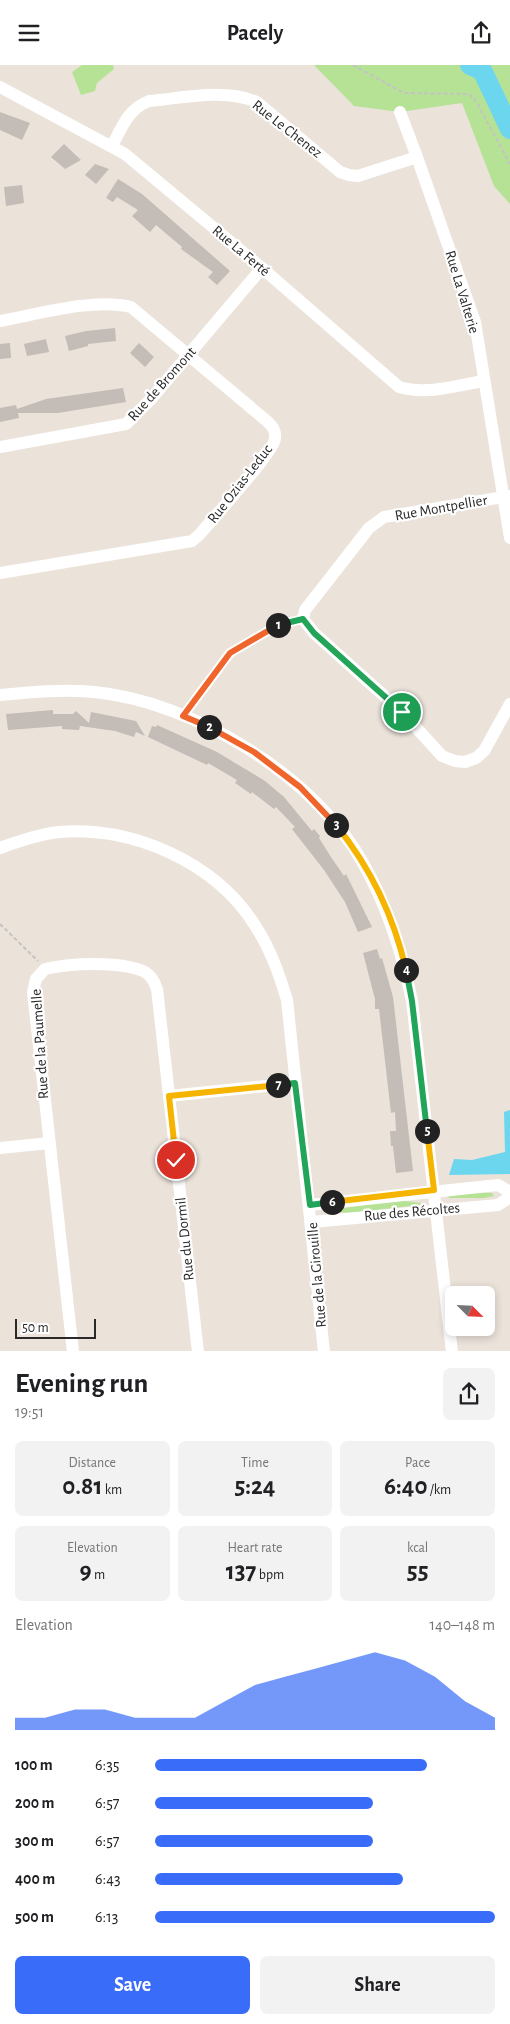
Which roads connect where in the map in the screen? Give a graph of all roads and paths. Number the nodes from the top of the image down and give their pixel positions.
1 (353, 65) edge
2 (0, 87) edge
3 (400, 112) dead end
4 (112, 146) junction
5 (417, 157) junction
6 (510, 165) edge
7 (262, 267) junction
8 (0, 321) edge
9 (189, 355) junction
10 (483, 381) junction
11 (0, 447) edge
12 (507, 496) edge
13 (510, 538) edge
14 (0, 573) edge
15 (303, 619) junction
16 (0, 695) edge
17 (510, 704) edge
18 (183, 716) junction
19 (0, 848) edge
20 (0, 925) edge
21 (45, 969) junction
22 (295, 1083) junction
23 (169, 1096) junction
24 (49, 1143) junction
25 (0, 1148) edge
26 (434, 1190) junction
27 (510, 1192) edge
28 (510, 1197) edge
29 (310, 1205) junction
30 (436, 1210) junction
31 (312, 1222) junction
32 (73, 1351) edge
33 (198, 1351) edge
34 (324, 1351) edge
35 (452, 1351) edge

1 - 6 path
2 - 4 street, Rue La Ferté
3 - 5 street, Rue La Valterie
4 - 5 street, Rue Le Chenez
4 - 7 street, Rue La Ferté
5 - 10 street, Rue La Valterie
7 - 9 street, Rue de Bromont
7 - 10 street, Rue La Ferté
8 - 9 street, Rue Ozias-Leduc
9 - 11 street, Rue de Bromont
9 - 14 street, Rue Ozias-Leduc
10 - 12 street, Rue La Valterie
12 - 13 street, Rue La Valterie
12 - 15 street, Rue Montpellier
15 - 17 street
15 - 18 path
16 - 18 street
18 - 26 street
19 - 22 street, Rue de la Girouille
20 - 21 path
21 - 23 street, Rue de la Paumelle
21 - 24 street, Rue de la Paumelle
22 - 23 street
22 - 29 street, Rue de la Girouille
23 - 33 street, Rue du Dormil
24 - 25 street
24 - 32 street, Rue de la Paumelle
26 - 27 street, Rue des Récoltes
26 - 29 street, Rue des Récoltes
26 - 30 street
28 - 30 street, Rue des Récoltes
29 - 31 street, Rue de la Girouille
30 - 31 street, Rue des Récoltes
30 - 35 street
31 - 34 street, Rue de la Girouille

